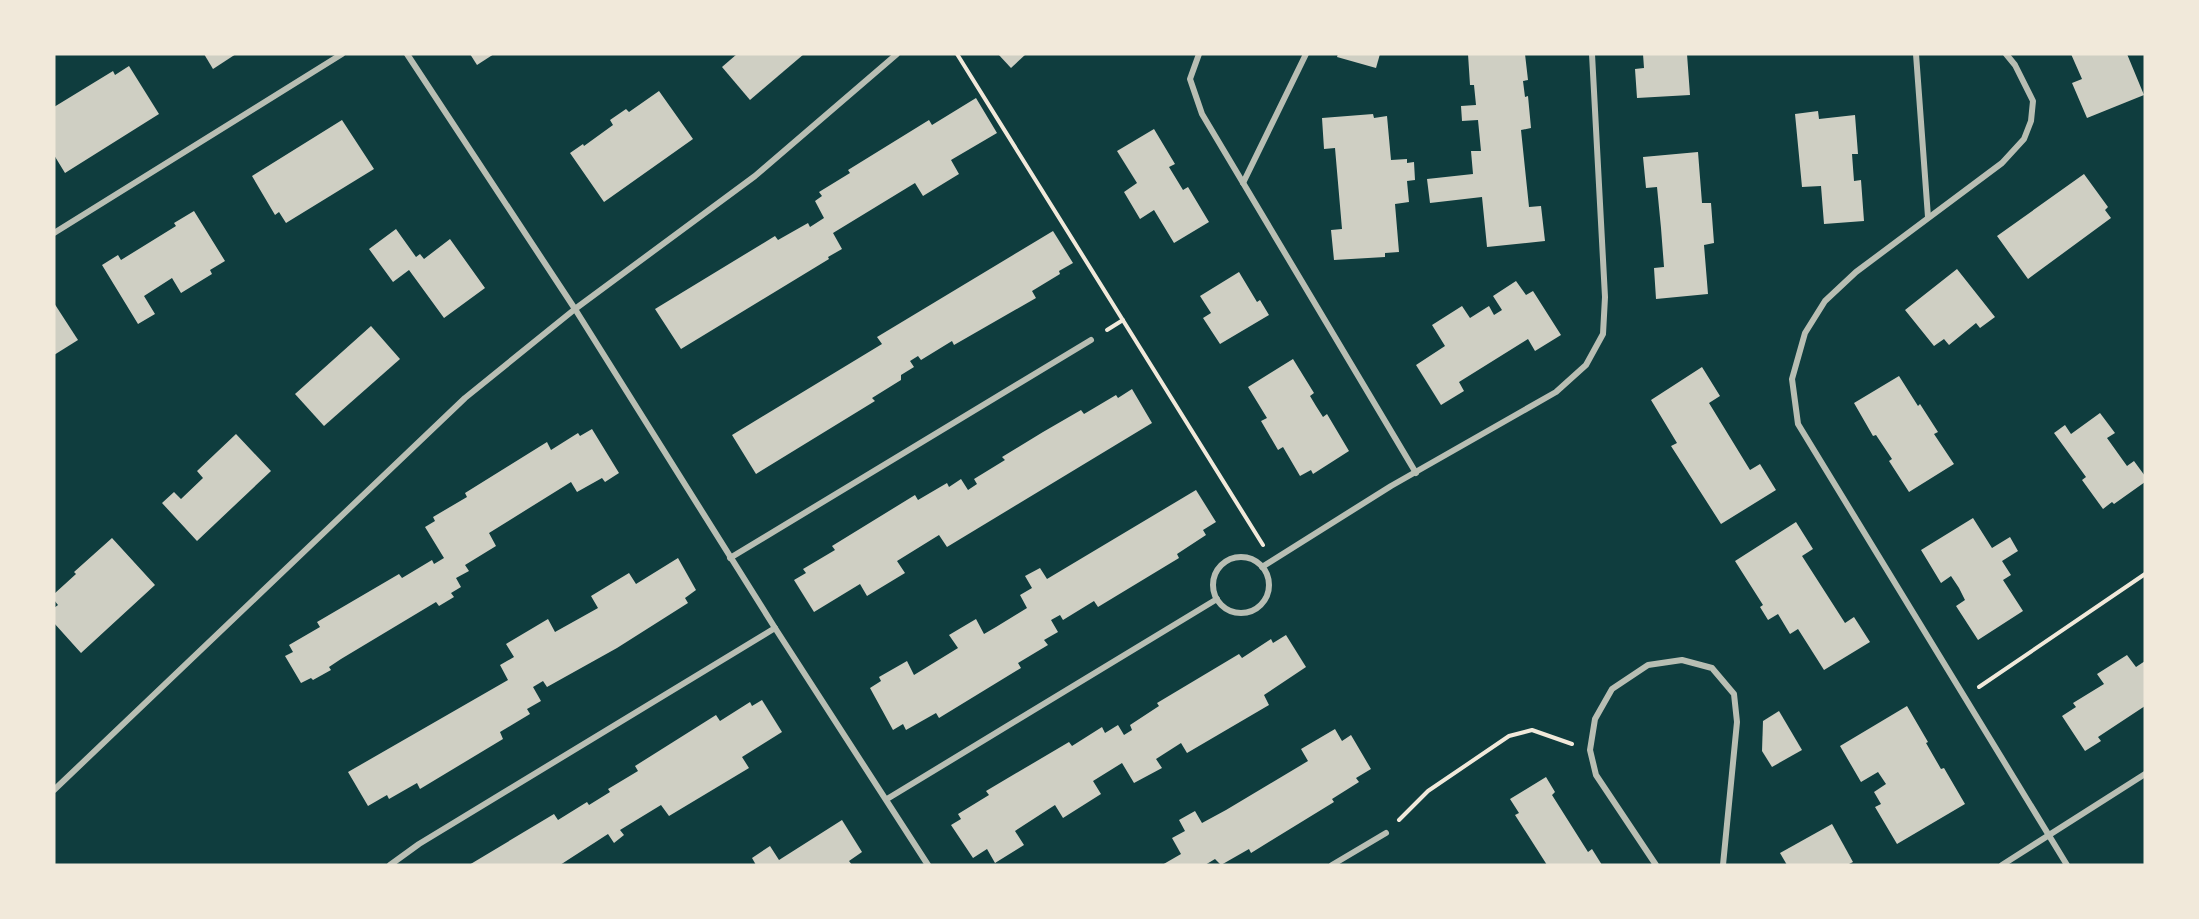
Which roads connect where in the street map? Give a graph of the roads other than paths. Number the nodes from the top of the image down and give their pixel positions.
1 (342, 54) edge
2 (407, 54) edge
3 (897, 54) edge
4 (1199, 54) edge
5 (1306, 54) edge
6 (1592, 54) edge
7 (1916, 54) edge
8 (2006, 54) edge
9 (1243, 183) junction
10 (1928, 217) junction
11 (54, 233) edge
12 (575, 309) junction
13 (1091, 340) dead end
14 (1416, 473) junction
15 (730, 558) junction
16 (1262, 567) junction
17 (1217, 599) junction
18 (775, 628) junction
19 (2145, 774) edge
20 (54, 790) edge
21 (887, 799) junction
22 (1386, 833) road end
23 (2049, 836) junction
24 (390, 865) edge
25 (928, 865) edge
26 (1332, 865) edge
27 (1656, 865) edge
28 (1723, 865) edge
29 (2002, 865) edge
30 (2067, 865) edge

1 - 11 street
2 - 12 street
3 - 12 street
4 - 9 street
5 - 9 street
6 - 14 street
7 - 10 street
8 - 10 street
9 - 14 street
10 - 23 street
12 - 15 street
12 - 20 street
13 - 15 street
14 - 16 street
15 - 18 street
16 - 17 street
16 - 17 street
17 - 21 street
18 - 21 street
18 - 24 street
19 - 23 street
21 - 25 street
22 - 26 street
23 - 29 street
23 - 30 street
27 - 28 street

